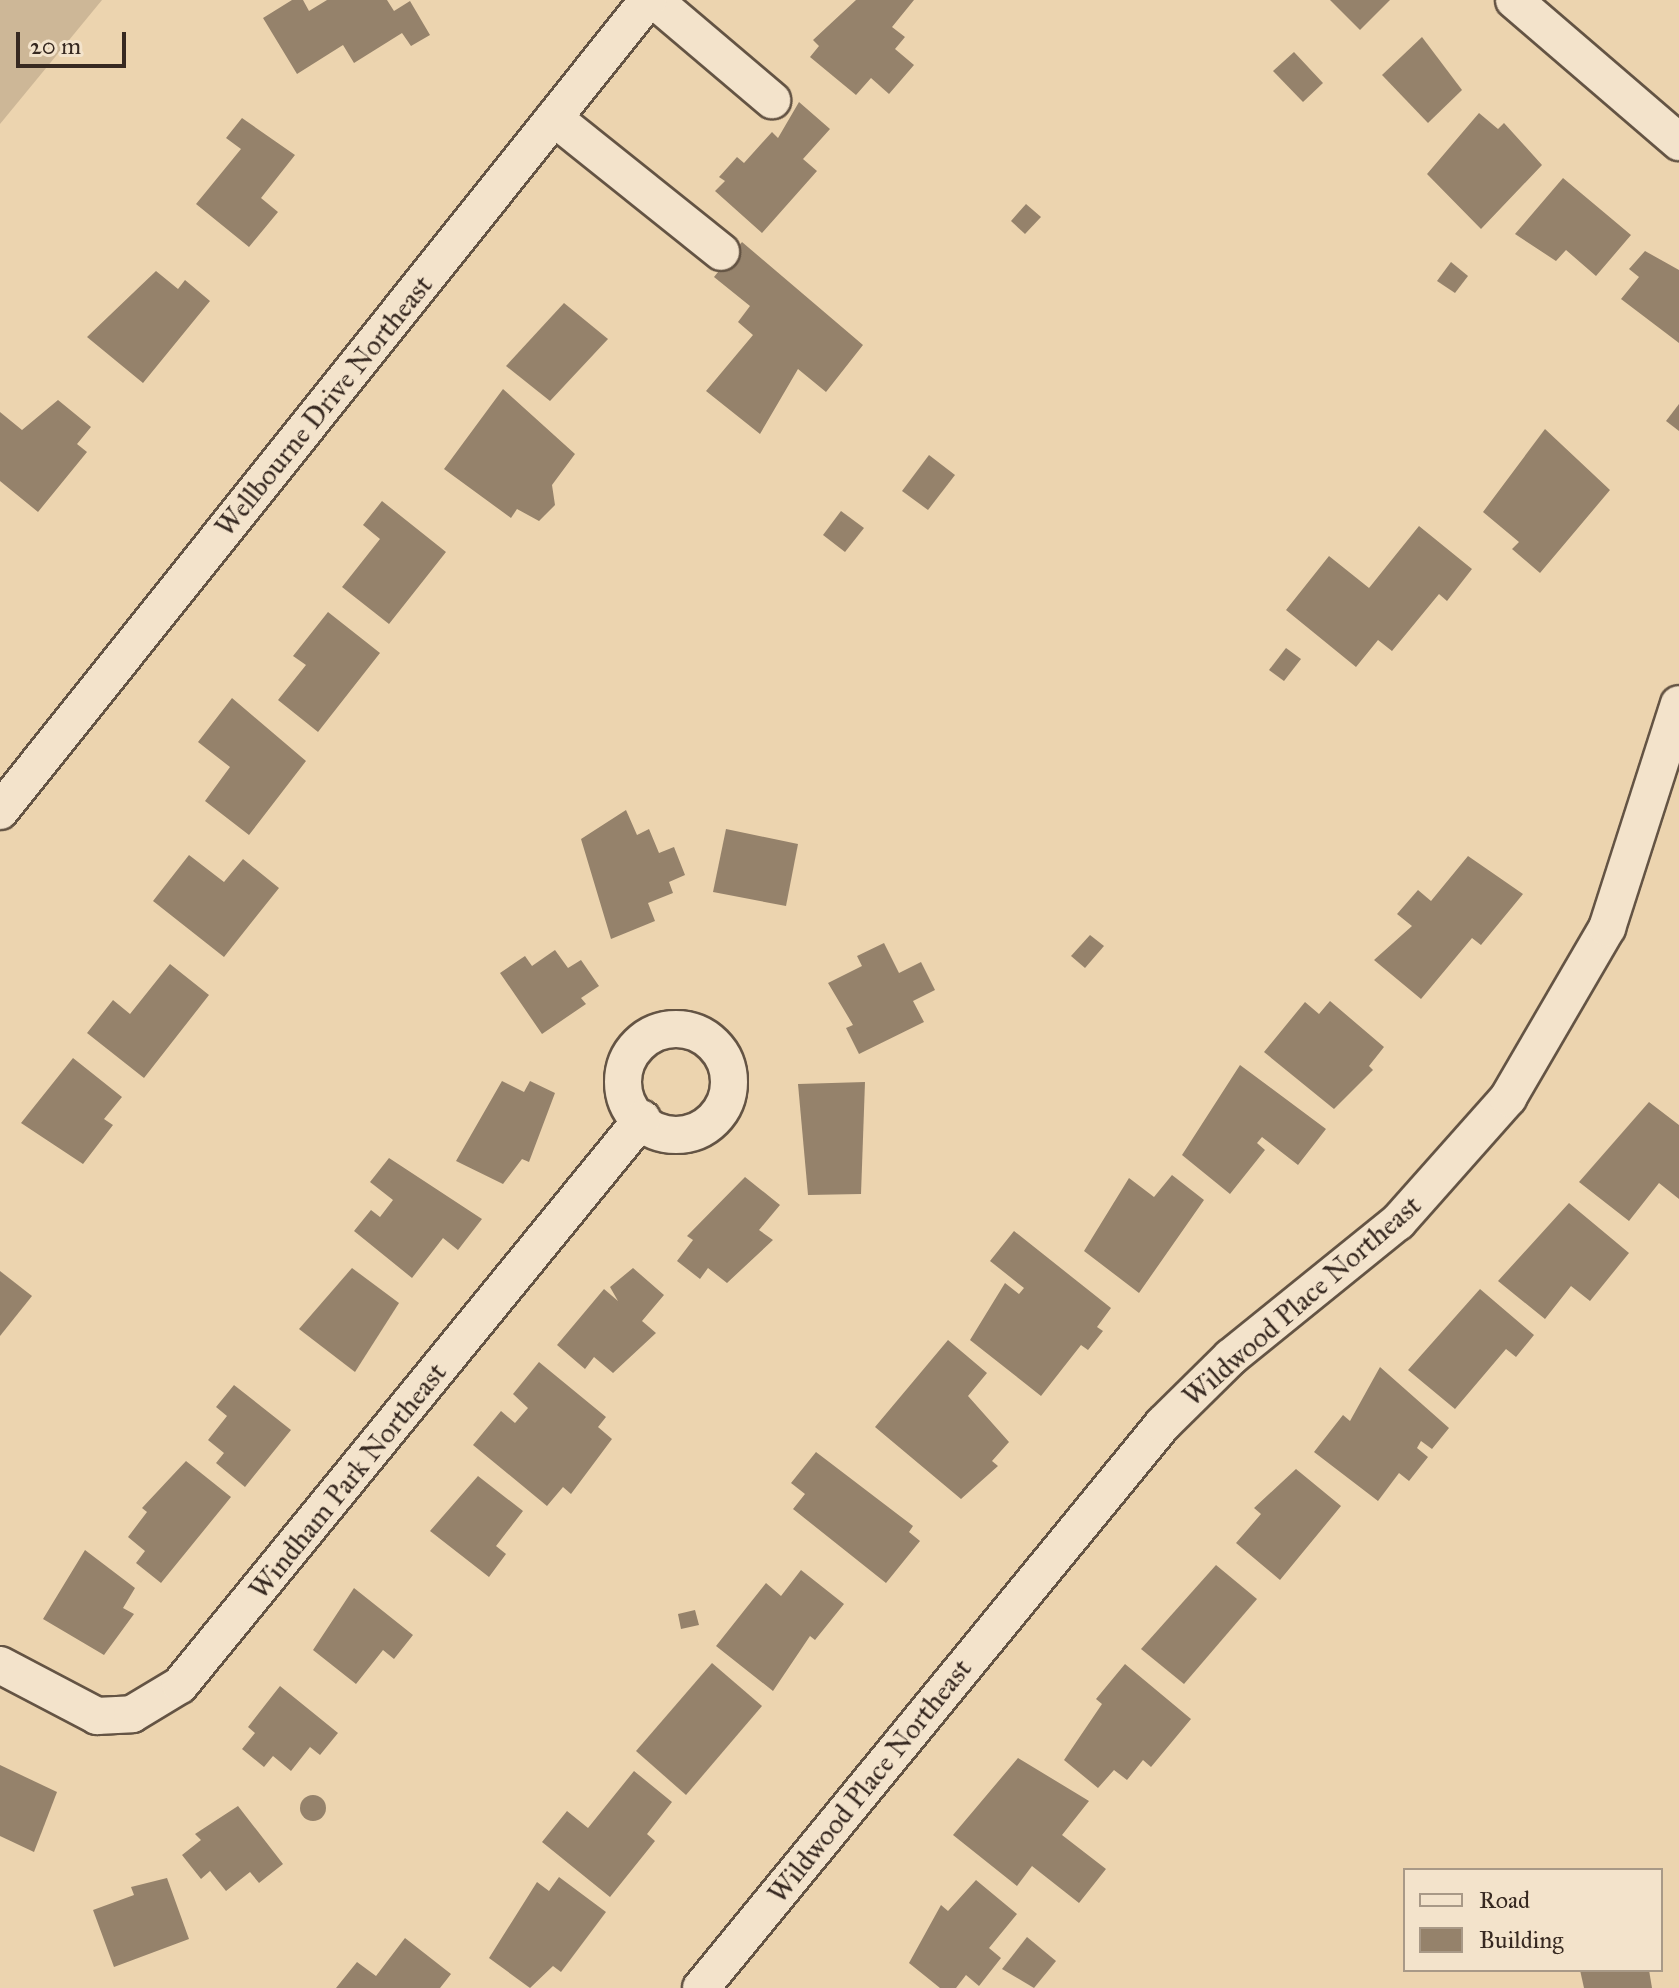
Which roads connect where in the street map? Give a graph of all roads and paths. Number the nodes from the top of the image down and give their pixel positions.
1 (651, 0) edge
2 (1514, 0) edge
3 (772, 100) dead end
4 (554, 118) junction
5 (1679, 142) edge
6 (721, 252) dead end
7 (1679, 704) edge
8 (0, 811) edge
9 (642, 1119) dead end
10 (0, 1665) edge
11 (701, 1988) edge

1 - 3 street
1 - 4 street, Wellbourne Drive Northeast
2 - 5 street
4 - 6 street
4 - 8 street, Wellbourne Drive Northeast
7 - 11 street, Wildwood Place Northeast
9 - 10 street, Windham Park Northeast

